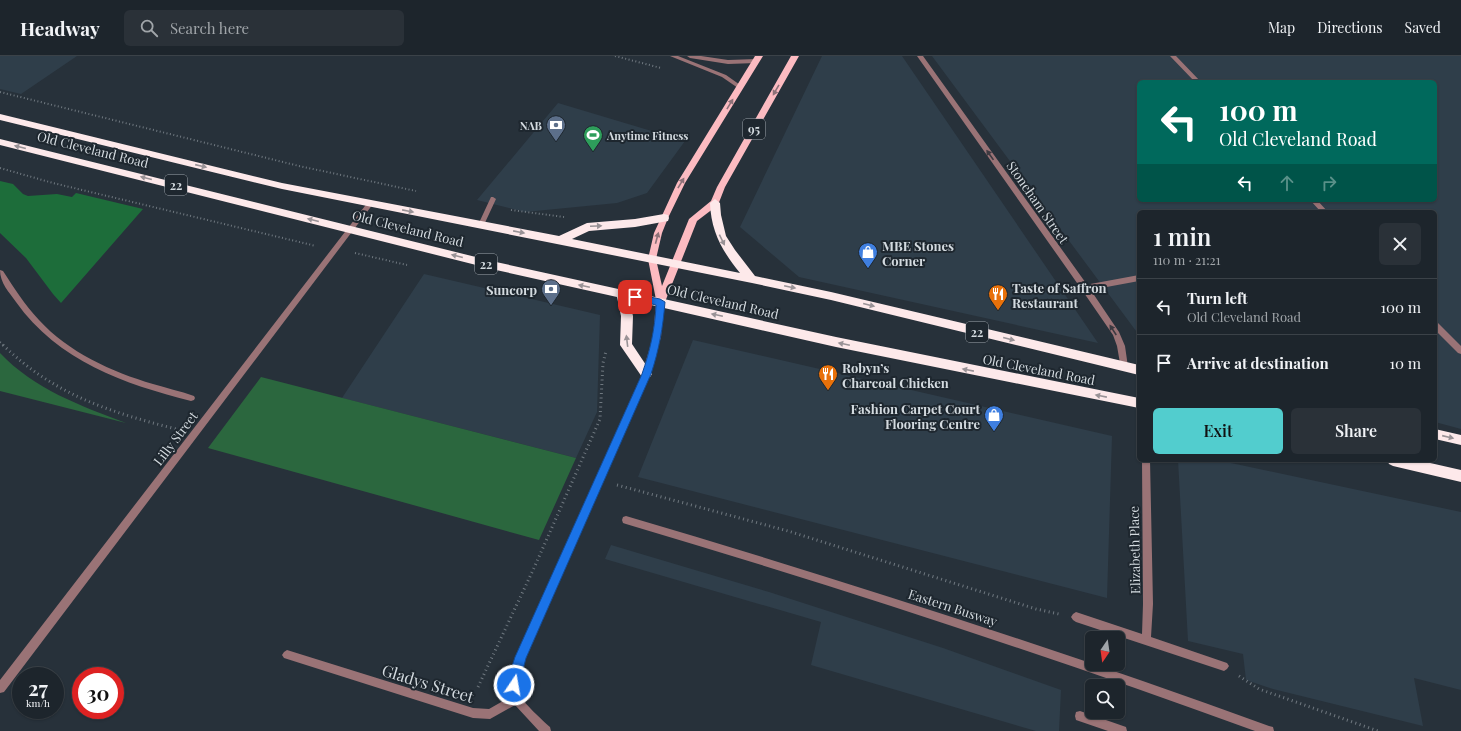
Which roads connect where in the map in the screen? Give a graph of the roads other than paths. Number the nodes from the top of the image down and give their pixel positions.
1 (673, 56) edge
2 (690, 56) edge
3 (795, 56) edge
4 (920, 56) edge
5 (1172, 56) edge
6 (757, 58) edge
7 (1196, 80) edge
8 (740, 87) junction
9 (0, 117) edge
10 (0, 142) edge
11 (493, 199) dead end
12 (1315, 202) edge
13 (715, 203) junction
14 (370, 204) junction
15 (1323, 210) edge
16 (664, 218) junction
17 (481, 225) junction
18 (351, 229) junction
19 (560, 240) junction
20 (652, 259) junction
21 (675, 263) junction
22 (0, 273) edge
23 (1137, 278) edge
24 (752, 279) junction
25 (1085, 288) junction
26 (622, 294) junction
27 (660, 302) junction
28 (1437, 327) edge
29 (1461, 351) edge
30 (1124, 367) junction
31 (1137, 370) edge
32 (646, 374) junction
33 (192, 398) dead end
34 (1137, 403) edge
35 (1437, 434) edge
36 (1461, 440) edge
37 (1146, 462) edge
38 (1402, 462) edge
39 (1461, 476) edge
40 (626, 520) dead end
41 (1076, 617) road end
42 (1146, 641) junction
43 (287, 655) dead end
44 (1224, 666) road end
45 (0, 688) edge
46 (516, 699) junction
47 (1080, 716) dead end
48 (546, 731) edge
49 (1122, 731) edge
50 (1269, 731) edge

1 - 8 street
2 - 6 street
3 -> 13 main road, 95
25 -> 4 street, Stoneham Street
5 - 7 street
6 - 8 main road, 95
16 -> 8 main road, 95
9 -> 14 highway, Old Cleveland Road / 22
18 -> 10 highway, Old Cleveland Road / 22
11 - 17 street
12 - 15 street
13 - 21 main road
13 -> 24 highway, 95
14 -> 17 highway, Old Cleveland Road / 22
14 - 18 street, Lilly Street
19 -> 16 highway
20 -> 16 main road, 95
17 -> 19 highway, Old Cleveland Road / 22
26 -> 18 highway, Old Cleveland Road / 22
18 - 45 street, Lilly Street
19 - 20 highway, Old Cleveland Road / 22
20 - 21 highway, Old Cleveland Road / 22
20 - 27 main road, 95
21 - 24 highway, Old Cleveland Road / 22
21 - 27 main road
22 - 33 street
23 - 25 street
24 -> 30 highway, Old Cleveland Road / 22
30 -> 25 street, Stoneham Street
26 - 27 highway, Old Cleveland Road / 22
32 -> 26 highway
27 - 32 street
34 -> 27 highway, Old Cleveland Road / 22
28 - 29 street
30 - 31 highway, Old Cleveland Road / 22
32 - 46 street
35 -> 36 highway
37 - 42 street, Elizabeth Place
38 - 39 highway
40 - 50 street, Eastern Busway
41 - 42 street
42 - 44 street
43 - 46 street, Gladys Street
46 - 48 street
47 - 49 street

